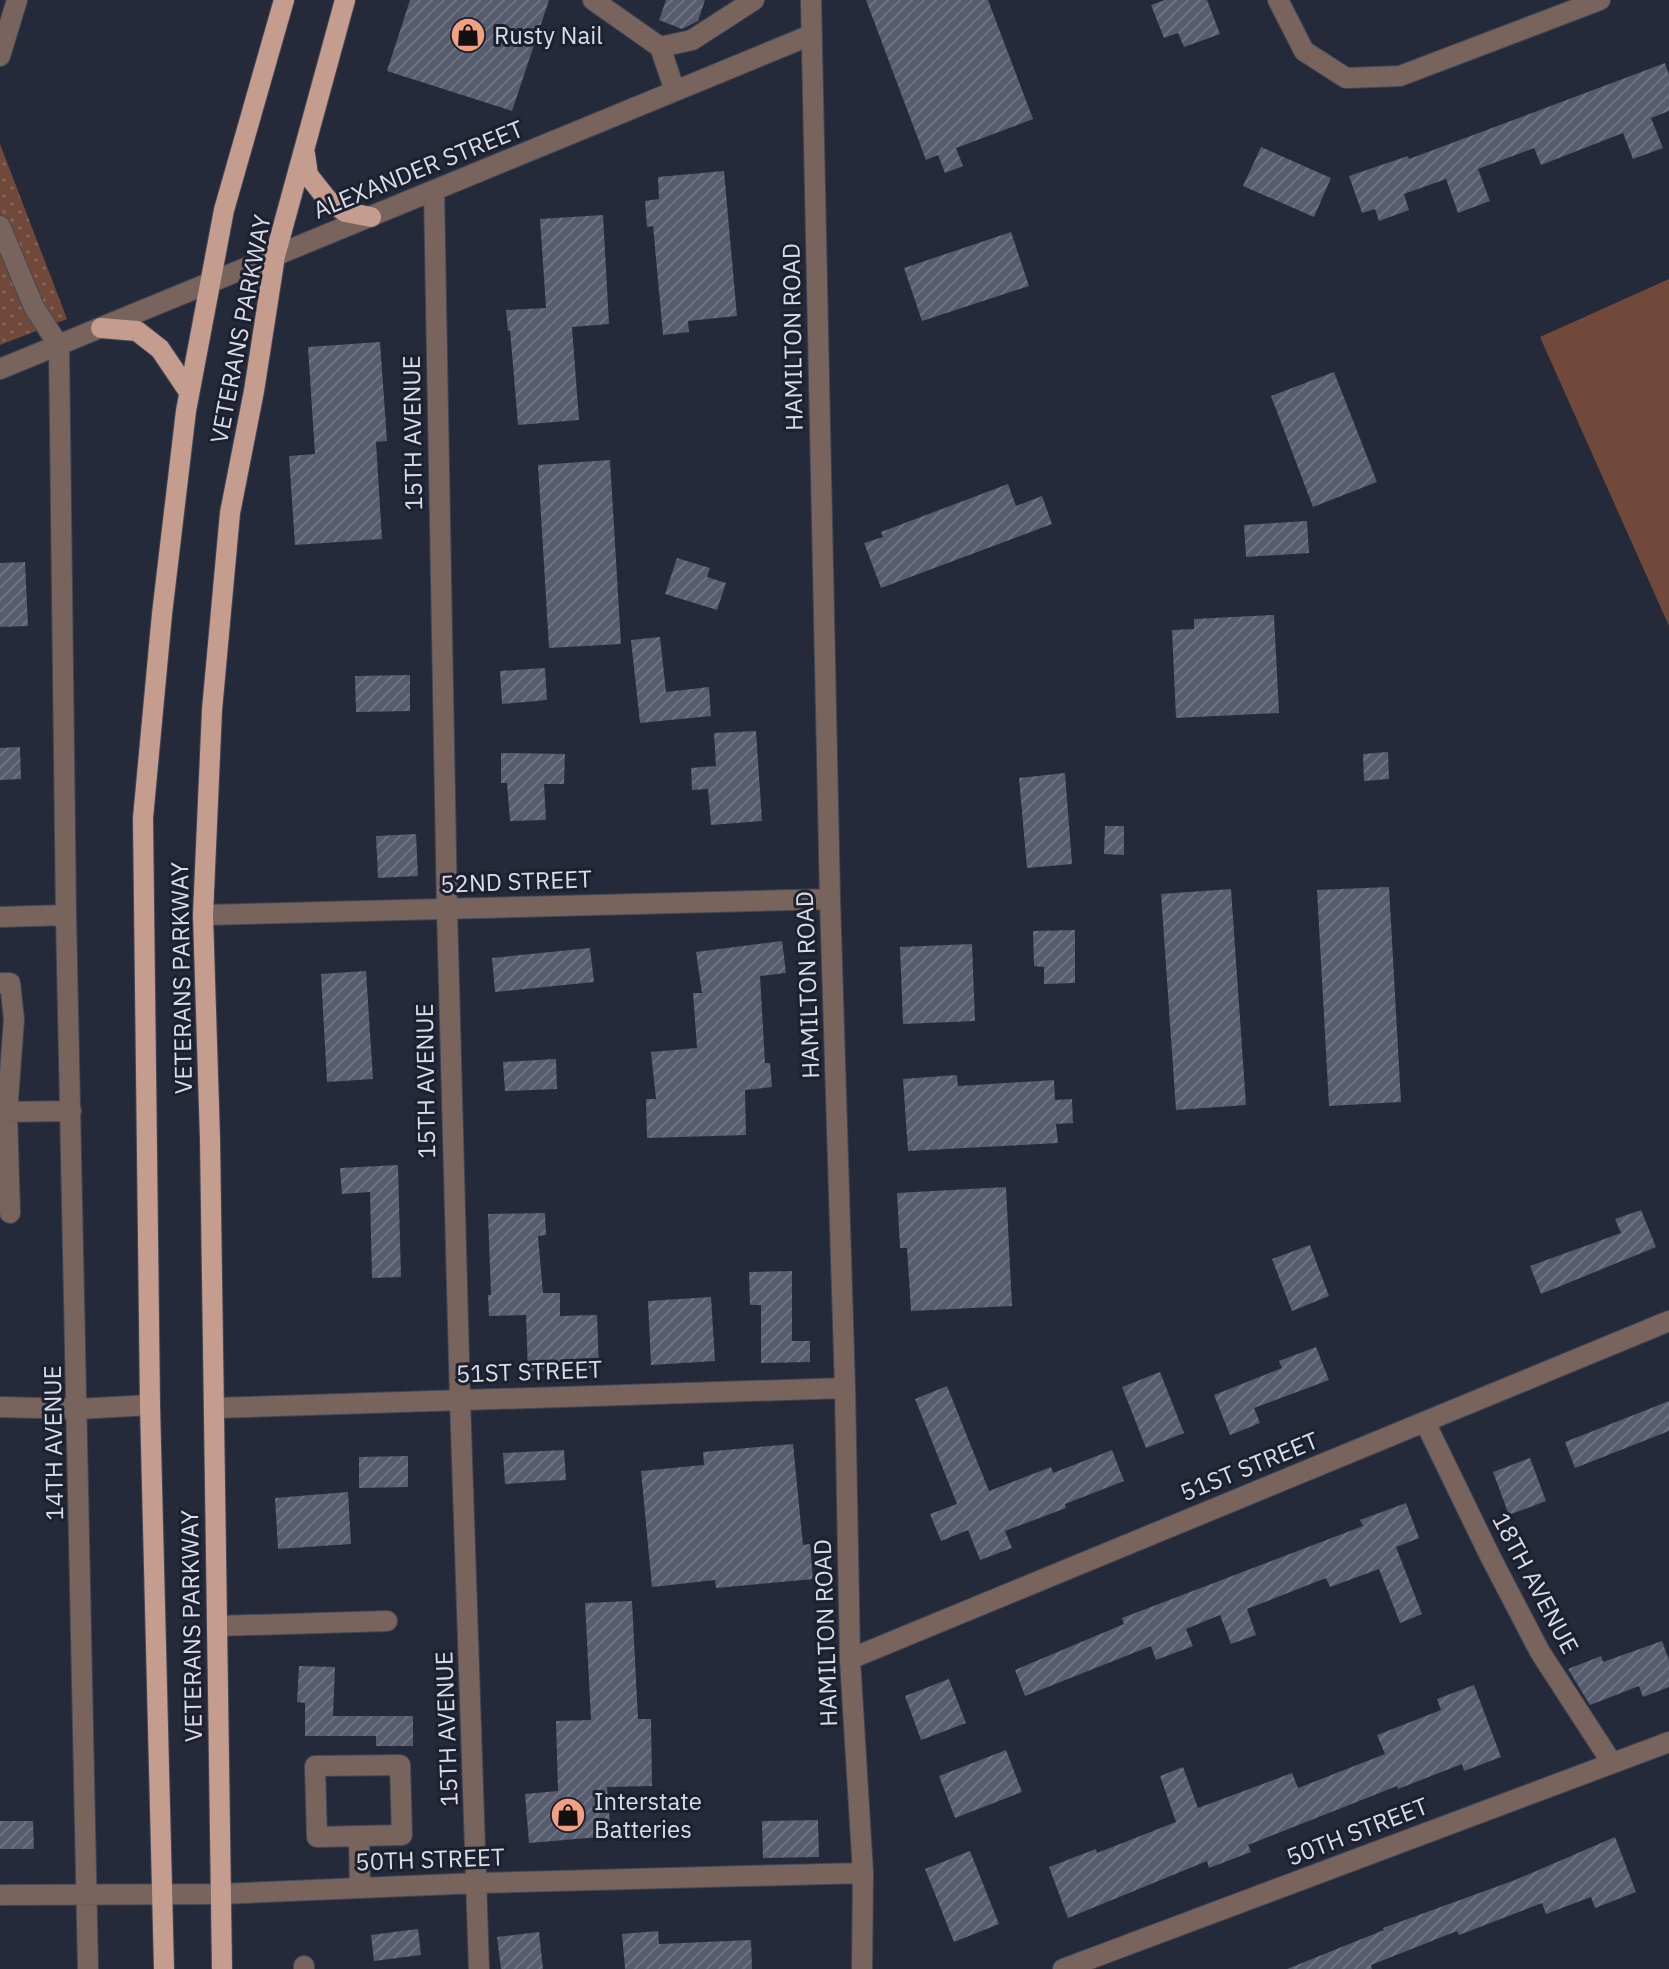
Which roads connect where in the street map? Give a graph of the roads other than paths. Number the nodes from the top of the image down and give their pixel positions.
1 (17, 0) edge
2 (284, 0) edge
3 (345, 0) edge
4 (593, 0) edge
5 (754, 0) edge
6 (811, 0) edge
7 (1278, 0) edge
8 (1600, 0) edge
9 (811, 35) junction
10 (660, 47) junction
11 (0, 56) edge
12 (675, 91) junction
13 (305, 150) junction
14 (434, 191) junction
15 (371, 217) junction
16 (0, 226) edge
17 (275, 256) junction
18 (210, 284) junction
19 (101, 328) junction
20 (59, 346) junction
21 (0, 369) edge
22 (189, 392) junction
23 (830, 899) junction
24 (447, 909) junction
25 (66, 915) junction
26 (203, 915) junction
27 (0, 917) edge
28 (0, 983) edge
29 (71, 1111) junction
30 (3, 1112) edge
31 (10, 1213) dead end
32 (1669, 1321) edge
33 (845, 1388) junction
34 (460, 1399) junction
35 (150, 1405) junction
36 (0, 1407) edge
37 (214, 1408) junction
38 (78, 1409) junction
39 (1425, 1422) junction
40 (387, 1621) dead end
41 (217, 1626) junction
42 (850, 1659) junction
43 (1669, 1742) edge
44 (1612, 1763) junction
45 (359, 1836) junction
46 (863, 1873) junction
47 (478, 1883) junction
48 (360, 1888) junction
49 (221, 1894) junction
50 (0, 1895) edge
51 (86, 1895) junction
52 (163, 1895) junction
53 (88, 1969) edge
54 (164, 1969) edge
55 (222, 1969) edge
56 (479, 1969) edge
57 (862, 1969) edge
58 (1063, 1969) edge

1 - 11 street
2 - 18 main road, VETERANS PARKWAY
3 - 13 main road, VETERANS PARKWAY
4 - 10 street
5 - 10 street
6 - 9 street, HAMILTON ROAD
7 - 8 street
9 - 12 street, ALEXANDER STREET
9 - 23 street, HAMILTON ROAD
10 - 12 street
12 - 14 street, ALEXANDER STREET
13 - 15 main road
13 - 17 main road, VETERANS PARKWAY
14 - 15 street, ALEXANDER STREET
14 - 24 street, 15TH AVENUE
15 - 17 street, ALEXANDER STREET
16 - 20 street
17 - 18 street, ALEXANDER STREET
17 - 26 main road, VETERANS PARKWAY
18 - 19 street, ALEXANDER STREET
18 - 22 main road, VETERANS PARKWAY
19 - 20 street, ALEXANDER STREET
19 - 22 main road
20 - 21 street, ALEXANDER STREET
20 - 25 street
22 - 35 main road, VETERANS PARKWAY
23 - 24 street, 52ND STREET
23 - 33 street, HAMILTON ROAD
24 - 26 street, 52ND STREET
24 - 34 street, 15TH AVENUE
25 - 27 street
25 - 29 street, 14TH AVENUE
26 - 37 main road, VETERANS PARKWAY
28 - 30 street
29 - 30 street
29 - 38 street, 14TH AVENUE
30 - 31 street
32 - 39 street, 51ST STREET
33 - 34 street, 51ST STREET
33 - 42 street, HAMILTON ROAD
34 - 37 street, 51ST STREET
34 - 47 street, 15TH AVENUE
35 - 38 street
35 - 52 main road, VETERANS PARKWAY
36 - 38 street
37 - 41 main road, VETERANS PARKWAY
38 - 51 street, 14TH AVENUE
39 - 42 street, 51ST STREET
39 - 44 street, 18TH AVENUE
40 - 41 street
41 - 49 main road, VETERANS PARKWAY
42 - 46 street, HAMILTON ROAD
43 - 44 street, 50TH STREET
44 - 58 street, 50TH STREET
45 - 45 street
45 - 48 street
46 - 47 street, 50TH STREET
46 - 57 street, HAMILTON ROAD
47 - 48 street, 50TH STREET
47 - 56 street, 15TH AVENUE
48 - 49 street, 50TH STREET
49 - 52 street, 50TH STREET
49 - 55 main road, VETERANS PARKWAY
50 - 51 street, 50TH STREET
51 - 52 street, 50TH STREET
51 - 53 street, 14TH AVENUE
52 - 54 main road, VETERANS PARKWAY

